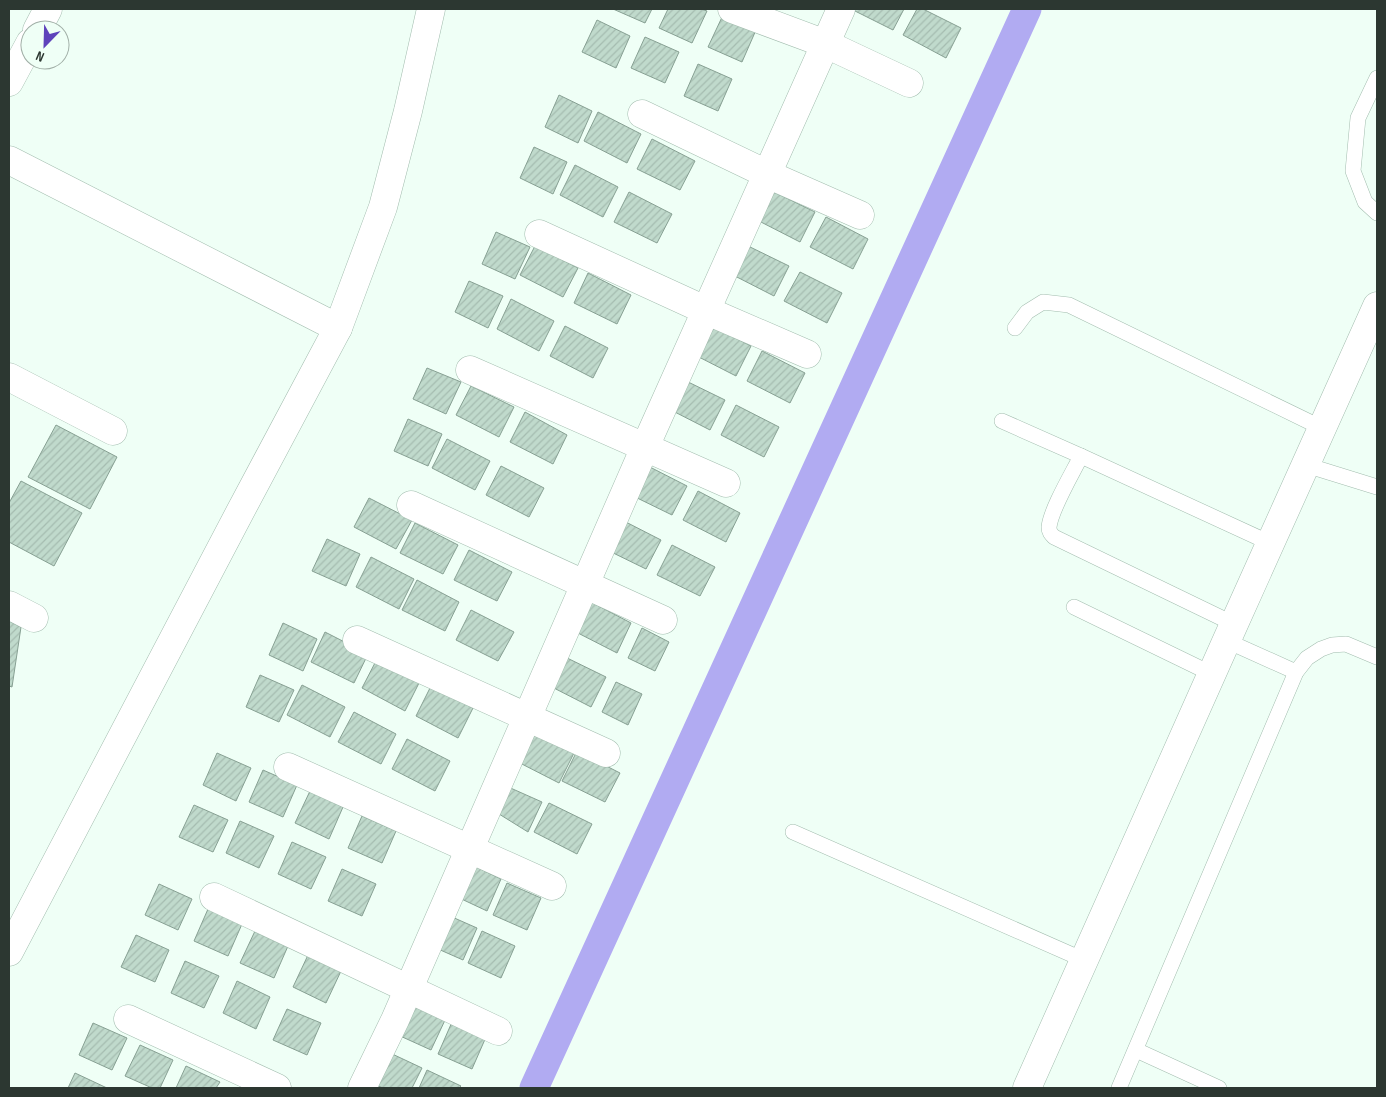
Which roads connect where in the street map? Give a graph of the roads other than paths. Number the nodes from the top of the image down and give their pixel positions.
1 (432, 9) edge
2 (732, 9) edge
3 (841, 9) edge
4 (826, 44) junction
5 (20, 62) edge
6 (1377, 78) edge
7 (9, 82) edge
8 (909, 83) dead end
9 (642, 114) dead end
10 (9, 160) edge
11 (766, 174) junction
12 (1377, 213) edge
13 (860, 215) dead end
14 (539, 234) dead end
15 (1377, 306) edge
16 (705, 310) junction
17 (338, 328) junction
18 (1015, 328) dead end
19 (808, 354) dead end
20 (470, 370) dead end
21 (9, 378) edge
22 (1002, 421) dead end
23 (1322, 428) junction
24 (113, 431) dead end
25 (645, 447) junction
26 (1081, 456) junction
27 (1306, 465) junction
28 (726, 483) dead end
29 (1377, 487) edge
30 (411, 505) dead end
31 (1270, 543) junction
32 (585, 584) junction
33 (9, 605) edge
34 (1074, 607) dead end
35 (34, 618) dead end
36 (663, 620) dead end
37 (1230, 632) junction
38 (357, 640) dead end
39 (1377, 658) edge
40 (1296, 672) junction
41 (1212, 674) junction
42 (527, 717) junction
43 (606, 754) dead end
44 (288, 767) dead end
45 (793, 832) dead end
46 (470, 849) junction
47 (552, 886) dead end
48 (214, 897) dead end
49 (9, 952) edge
50 (1084, 960) junction
51 (408, 989) junction
52 (128, 1019) dead end
53 (498, 1031) dead end
54 (1136, 1050) junction
55 (277, 1088) edge
56 (362, 1088) edge
57 (1027, 1088) edge
58 (1119, 1088) edge
59 (1219, 1088) edge

1 - 17 street
2 - 4 street
3 - 4 street
4 - 8 street
4 - 11 street
5 - 7 street
6 - 12 lane
9 - 11 street
10 - 17 street
11 - 13 street
11 - 16 street
14 - 16 street
15 - 23 street
16 - 19 street
16 - 25 street
17 - 49 street
18 - 23 lane
20 - 25 street
21 - 24 street
22 - 26 lane
23 - 27 street
25 - 28 street
25 - 32 street
26 - 31 lane
26 - 37 lane
27 - 29 lane
27 - 31 street
30 - 32 street
31 - 37 street
32 - 36 street
32 - 42 street
33 - 35 street
34 - 41 lane
37 - 40 lane
37 - 41 street
38 - 42 street
39 - 40 lane
40 - 54 lane
41 - 50 street
42 - 43 street
42 - 46 street
44 - 46 street
45 - 50 lane
46 - 47 street
46 - 51 street
48 - 51 street
50 - 57 street
51 - 53 street
51 - 56 street
52 - 55 street
54 - 58 lane
54 - 59 lane

